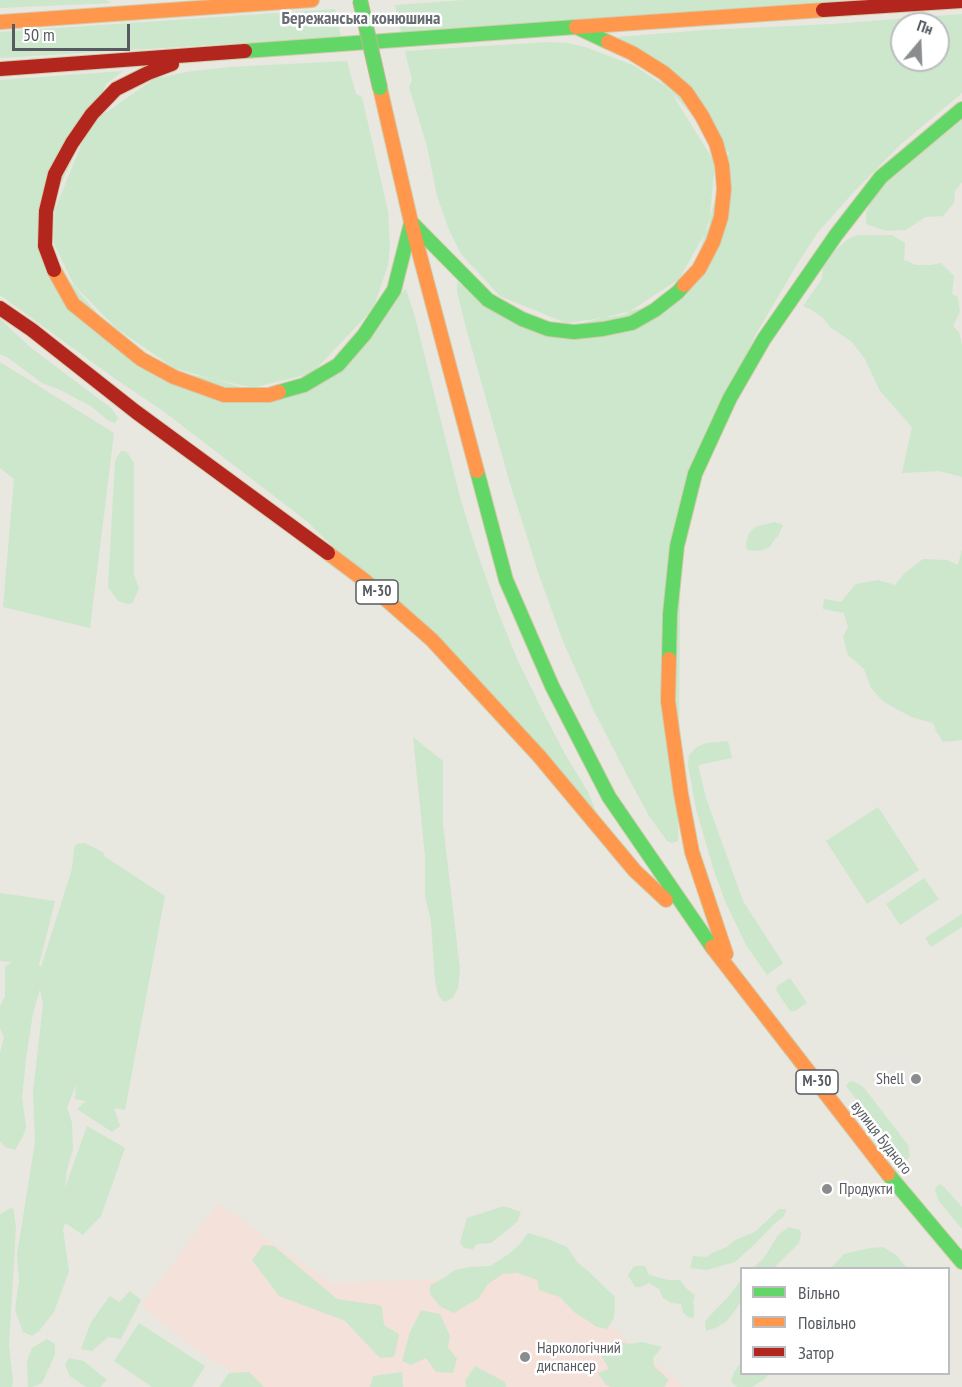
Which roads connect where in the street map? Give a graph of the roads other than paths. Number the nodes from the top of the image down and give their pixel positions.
1 (139, 0) edge
2 (312, 0) edge
3 (360, 0) edge
4 (962, 1) edge
5 (194, 9) junction
6 (0, 22) edge
7 (576, 27) junction
8 (196, 55) junction
9 (0, 69) edge
10 (962, 109) edge
11 (411, 222) junction
12 (0, 308) edge
13 (702, 934) junction
14 (734, 975) junction
15 (962, 1262) edge

1 - 5 main road
2 - 5 main road
3 - 11 main road, М-30, bridge
4 - 7 main road
5 - 6 main road
7 - 8 main road
7 - 11 main road
8 - 9 main road
8 - 11 main road
10 - 14 main road
11 - 13 main road, М-30
12 - 13 main road, М-30
13 - 14 main road, М-30
14 - 15 main road, вулиця Будного / М-30

